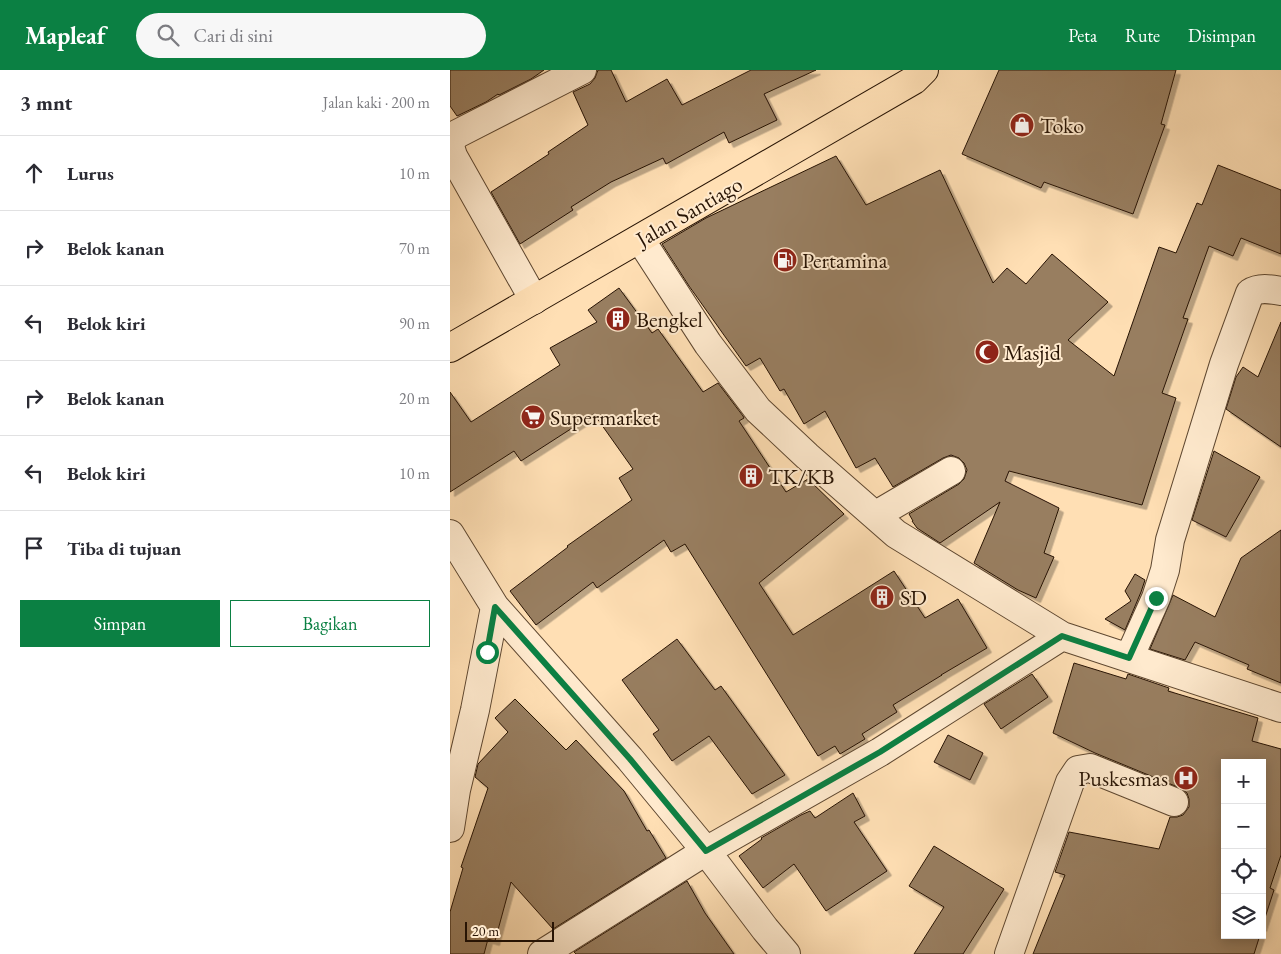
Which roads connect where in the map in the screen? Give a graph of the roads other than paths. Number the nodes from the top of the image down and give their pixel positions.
1 (582, 70) edge
2 (924, 70) edge
3 (450, 144) edge
4 (640, 239) junction
5 (1281, 291) edge
6 (534, 300) junction
7 (450, 348) edge
8 (951, 471) dead end
9 (876, 515) junction
10 (450, 534) edge
11 (495, 607) junction
12 (1062, 636) junction
13 (1129, 658) junction
14 (1281, 708) edge
15 (1174, 802) dead end
16 (450, 828) edge
17 (706, 851) junction
18 (542, 954) edge
19 (786, 954) edge
20 (1009, 954) edge

1 - 3 street
2 - 4 highway, Jalan Santiago
3 - 6 street
4 - 6 highway, Jalan Santiago
4 - 9 street
5 - 13 street
6 - 7 highway, Jalan Santiago
8 - 9 street
9 - 12 street
10 - 11 street
11 - 16 street
11 - 17 street
12 - 13 street
12 - 17 street
13 - 14 street
15 - 20 street
17 - 18 street
17 - 19 street

